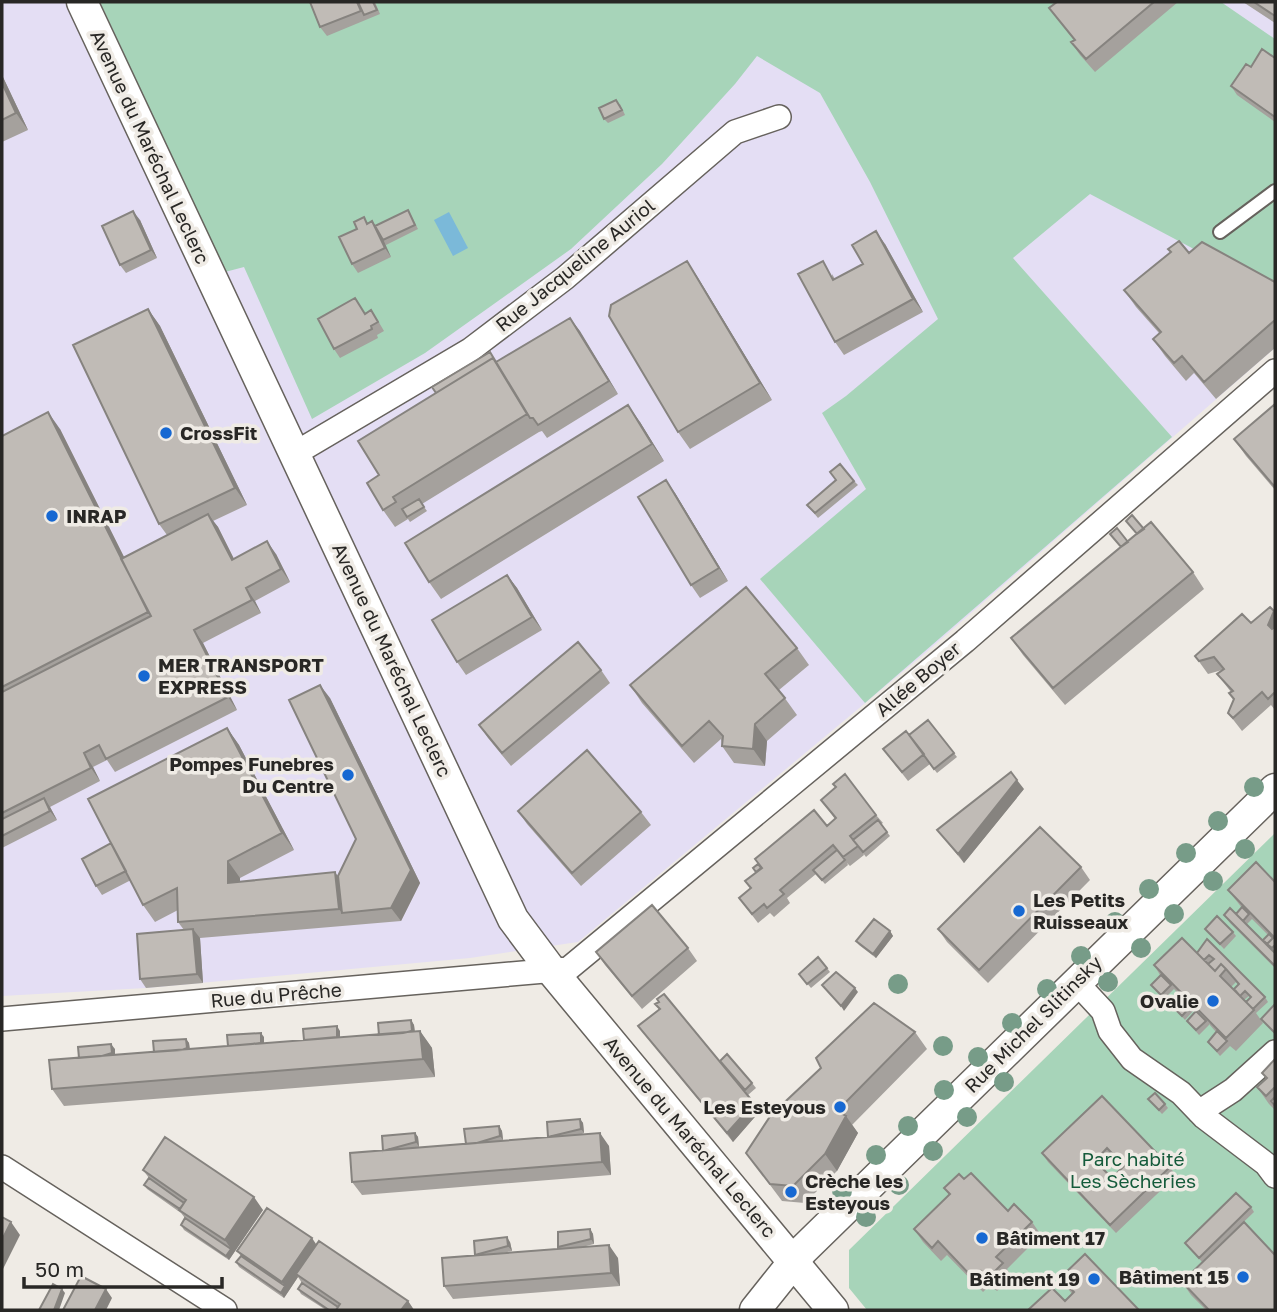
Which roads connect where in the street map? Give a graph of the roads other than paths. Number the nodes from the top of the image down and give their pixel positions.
1 (82, 2) edge
2 (779, 117) dead end
3 (1275, 191) edge
4 (1220, 232) dead end
5 (1275, 371) edge
6 (294, 454) junction
7 (1275, 789) edge
8 (551, 970) junction
9 (1076, 982) junction
10 (2, 1019) edge
11 (1275, 1052) edge
12 (1199, 1112) junction
13 (2, 1167) edge
14 (1275, 1176) edge
15 (793, 1261) junction
16 (225, 1310) edge
17 (755, 1310) edge
18 (833, 1310) edge

1 - 6 street, Avenue du Maréchal Leclerc
2 - 6 street, Rue Jacqueline Auriol
3 - 4 lane
5 - 8 street, Allée Boyer
6 - 8 street, Avenue du Maréchal Leclerc
7 - 9 street, Rue Michel Slitinsky
8 - 10 street, Rue du Prêche
8 - 15 street, Avenue du Maréchal Leclerc
9 - 12 street
9 - 15 street, Rue Michel Slitinsky
11 - 12 street
12 - 14 street
13 - 16 street
15 - 17 street, Rue Michel Slitinsky
15 - 18 street, Avenue du Maréchal Leclerc

